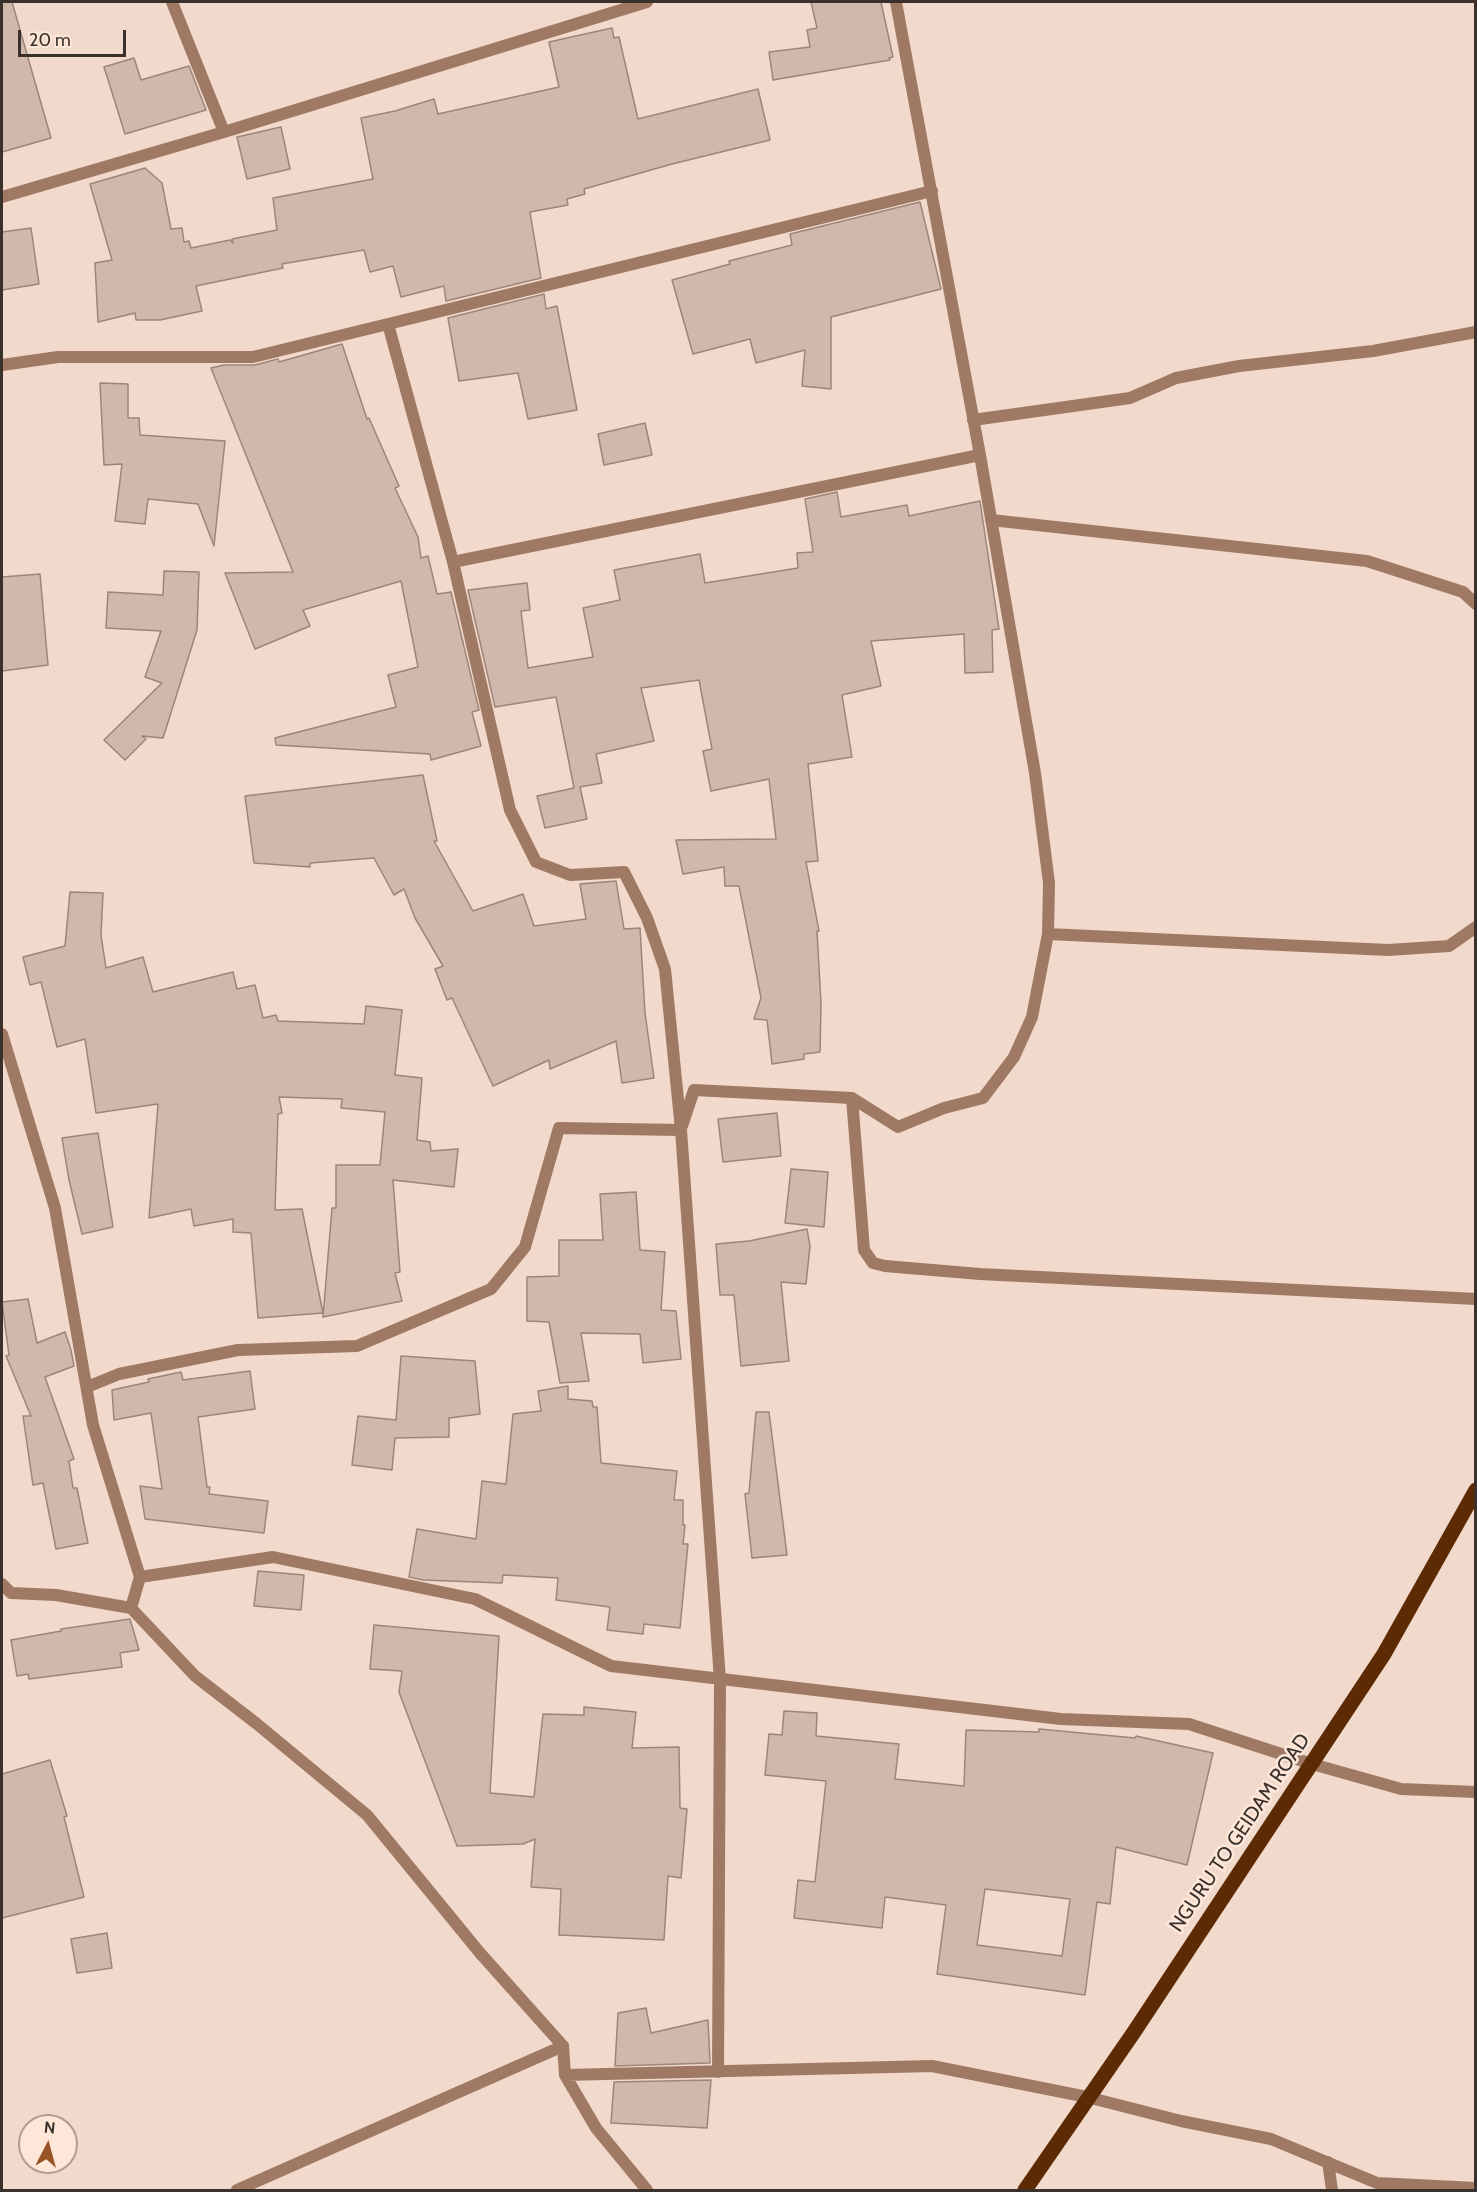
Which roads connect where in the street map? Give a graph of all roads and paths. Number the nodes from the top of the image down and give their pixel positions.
1 (172, 2) edge
2 (647, 2) edge
3 (896, 2) edge
4 (224, 132) junction
5 (932, 190) junction
6 (2, 197) edge
7 (388, 324) junction
8 (1476, 332) edge
9 (2, 365) edge
10 (974, 420) junction
11 (980, 455) junction
12 (991, 520) junction
13 (453, 562) junction
14 (1476, 604) edge
15 (1476, 927) edge
16 (1048, 934) junction
17 (2, 1034) edge
18 (852, 1098) junction
19 (681, 1130) junction
20 (1476, 1299) edge
21 (87, 1387) junction
22 (1476, 1490) edge
23 (140, 1577) junction
24 (2, 1584) edge
25 (131, 1608) junction
26 (720, 1680) junction
27 (1312, 1764) junction
28 (1476, 1792) edge
29 (563, 2046) junction
30 (718, 2072) junction
31 (565, 2075) junction
32 (1087, 2097) junction
33 (1328, 2162) junction
34 (1476, 2188) edge
35 (237, 2190) edge
36 (647, 2190) edge
37 (1025, 2190) edge
38 (1332, 2190) edge

1 - 4 street
2 - 4 street
3 - 5 street
4 - 6 street
5 - 7 street
5 - 10 street
7 - 9 street
7 - 13 street
8 - 10 street
10 - 11 street
11 - 12 street
11 - 13 street
12 - 14 street
12 - 16 street
13 - 19 street
15 - 16 street
16 - 18 street
17 - 21 street
18 - 19 street
18 - 20 street
19 - 21 street
19 - 26 street
21 - 23 street
22 - 27 main road, NGURU TO GEIDAM ROAD
23 - 25 street
23 - 26 street
24 - 25 street
25 - 29 street
26 - 27 street
26 - 30 street
27 - 28 street
27 - 32 main road, NGURU TO GEIDAM ROAD
29 - 31 street
29 - 35 street
30 - 31 street
30 - 32 street
31 - 36 street
32 - 33 street
32 - 37 main road, NGURU TO GEIDAM ROAD
33 - 34 street
33 - 38 street

